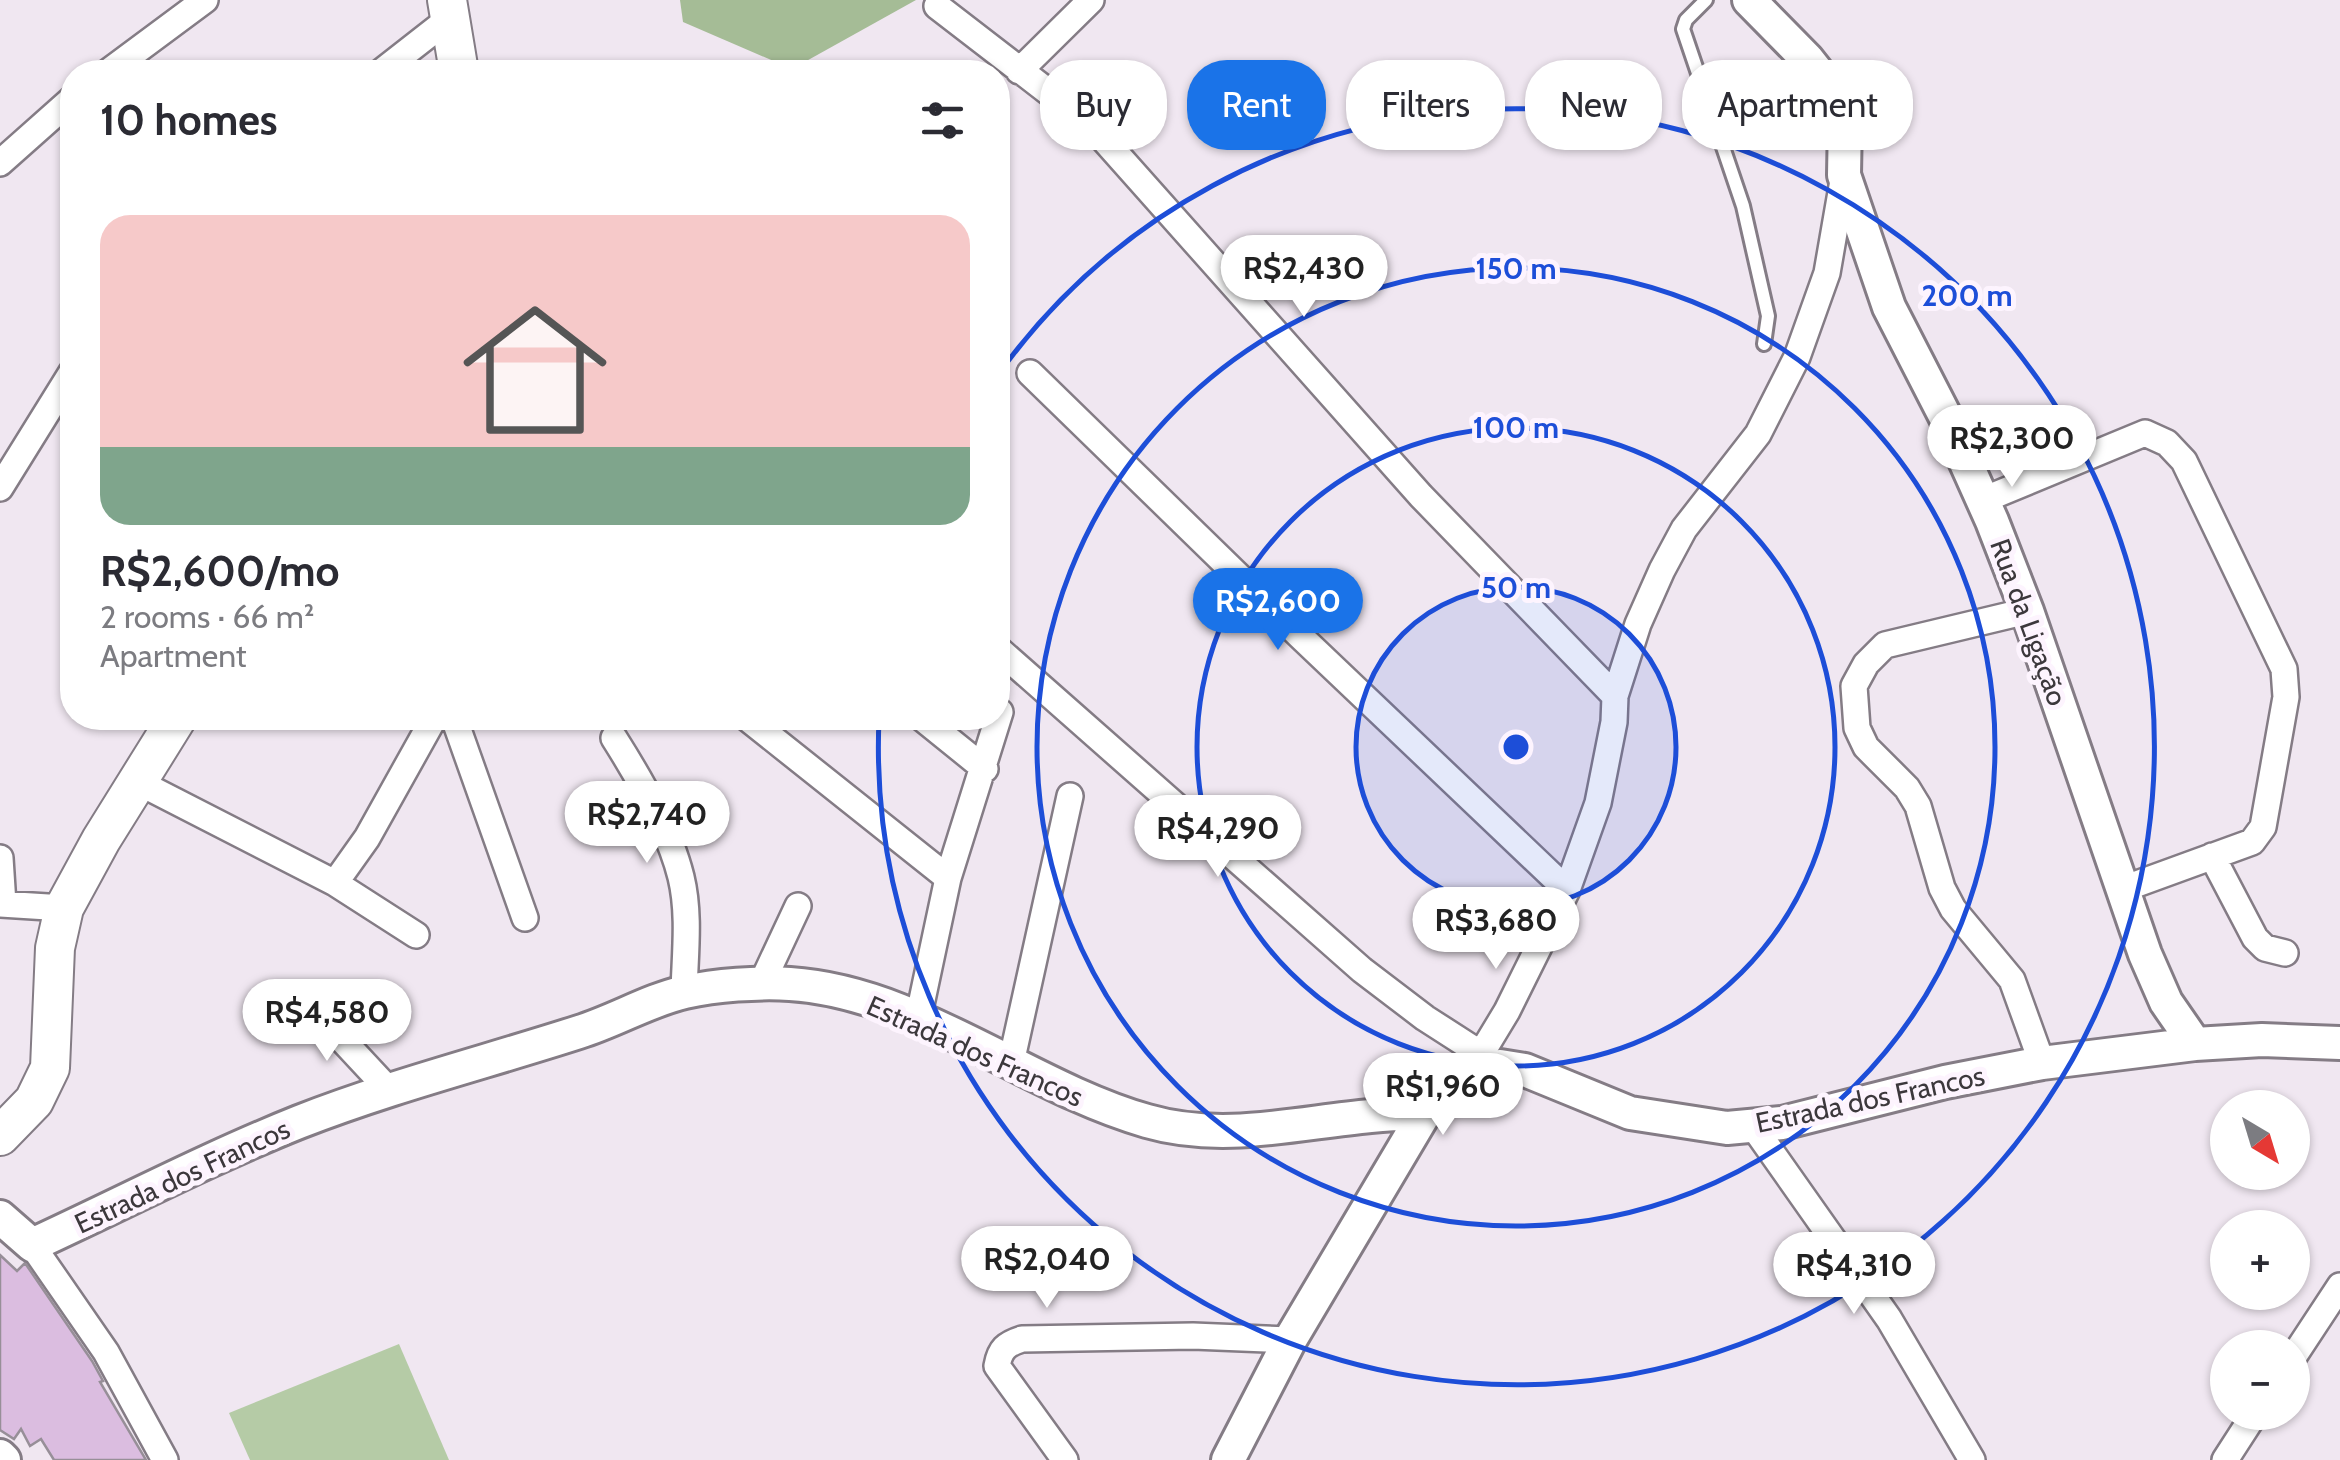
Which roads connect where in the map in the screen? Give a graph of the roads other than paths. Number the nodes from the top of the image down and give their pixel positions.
1 (205, 0) edge
2 (1090, 0) edge
3 (1706, 0) edge
4 (1749, 0) edge
5 (937, 6) dead end
6 (448, 9) edge
7 (124, 60) edge
8 (394, 60) edge
9 (456, 60) edge
10 (1004, 60) edge
11 (1010, 65) edge
12 (1018, 71) junction
13 (60, 109) edge
14 (0, 163) edge
15 (1844, 174) junction
16 (1764, 344) dead end
17 (1030, 373) dead end
18 (60, 391) edge
19 (0, 488) edge
20 (1982, 500) junction
21 (2027, 611) junction
22 (1010, 660) edge
23 (1615, 696) junction
24 (169, 730) edge
25 (427, 730) edge
26 (458, 730) edge
27 (761, 730) edge
28 (937, 730) edge
29 (995, 730) edge
30 (614, 738) dead end
31 (985, 769) junction
32 (136, 781) junction
33 (1070, 796) dead end
34 (2212, 856) junction
35 (0, 858) edge
36 (948, 878) junction
37 (335, 883) junction
38 (2123, 889) junction
39 (1567, 890) junction
40 (1, 904) edge
41 (798, 906) dead end
42 (64, 908) junction
43 (526, 918) dead end
44 (416, 934) dead end
45 (2286, 953) dead end
46 (761, 985) junction
47 (684, 992) junction
48 (306, 1001) dead end
49 (918, 1020) junction
50 (2340, 1043) edge
51 (2195, 1044) junction
52 (1011, 1063) junction
53 (2042, 1063) junction
54 (1471, 1066) junction
55 (388, 1090) junction
56 (1424, 1114) junction
57 (1753, 1126) junction
58 (0, 1136) edge
59 (0, 1217) edge
60 (32, 1245) junction
61 (2340, 1286) edge
62 (2310, 1332) edge
63 (1290, 1340) junction
64 (2244, 1430) edge
65 (166, 1460) edge
66 (1065, 1460) edge
67 (1228, 1460) edge
68 (1972, 1460) edge
69 (2224, 1460) edge

1 - 7 street
2 - 12 street
3 - 16 lane
4 - 15 street, Rua da Ligação
5 - 10 street
6 - 8 street
6 - 9 main road
11 - 12 street
12 - 23 street
13 - 14 street
15 - 20 street, Rua da Ligação
15 - 23 street
17 - 39 street
18 - 19 street
20 - 21 street, Rua da Ligação
20 - 34 street
21 - 38 street, Rua da Ligação
21 - 53 street
22 - 54 street
23 - 39 street
24 - 32 main road
25 - 37 street
26 - 43 street
27 - 36 street
28 - 31 street
29 - 31 street
30 - 47 street
31 - 36 street
32 - 37 street
32 - 42 main road
33 - 52 street
34 - 38 street
34 - 45 street
35 - 40 street
36 - 49 street
37 - 44 street
38 - 51 street, Rua da Ligação
39 - 54 street
40 - 42 street
41 - 46 street
42 - 58 main road
46 - 47 street, Estrada dos Francos
46 - 49 street, Estrada dos Francos
47 - 55 street, Estrada dos Francos
48 - 55 street
49 - 52 street, Estrada dos Francos
50 - 51 street, Estrada dos Francos
51 - 53 street, Estrada dos Francos
52 - 56 street, Estrada dos Francos
53 - 57 street, Estrada dos Francos
54 - 56 street
54 - 57 street, Estrada dos Francos
55 - 60 street, Estrada dos Francos
56 - 63 street
57 - 68 street
59 - 60 street
60 - 65 street
61 - 62 street
63 - 66 street
63 - 67 street
64 - 69 street

